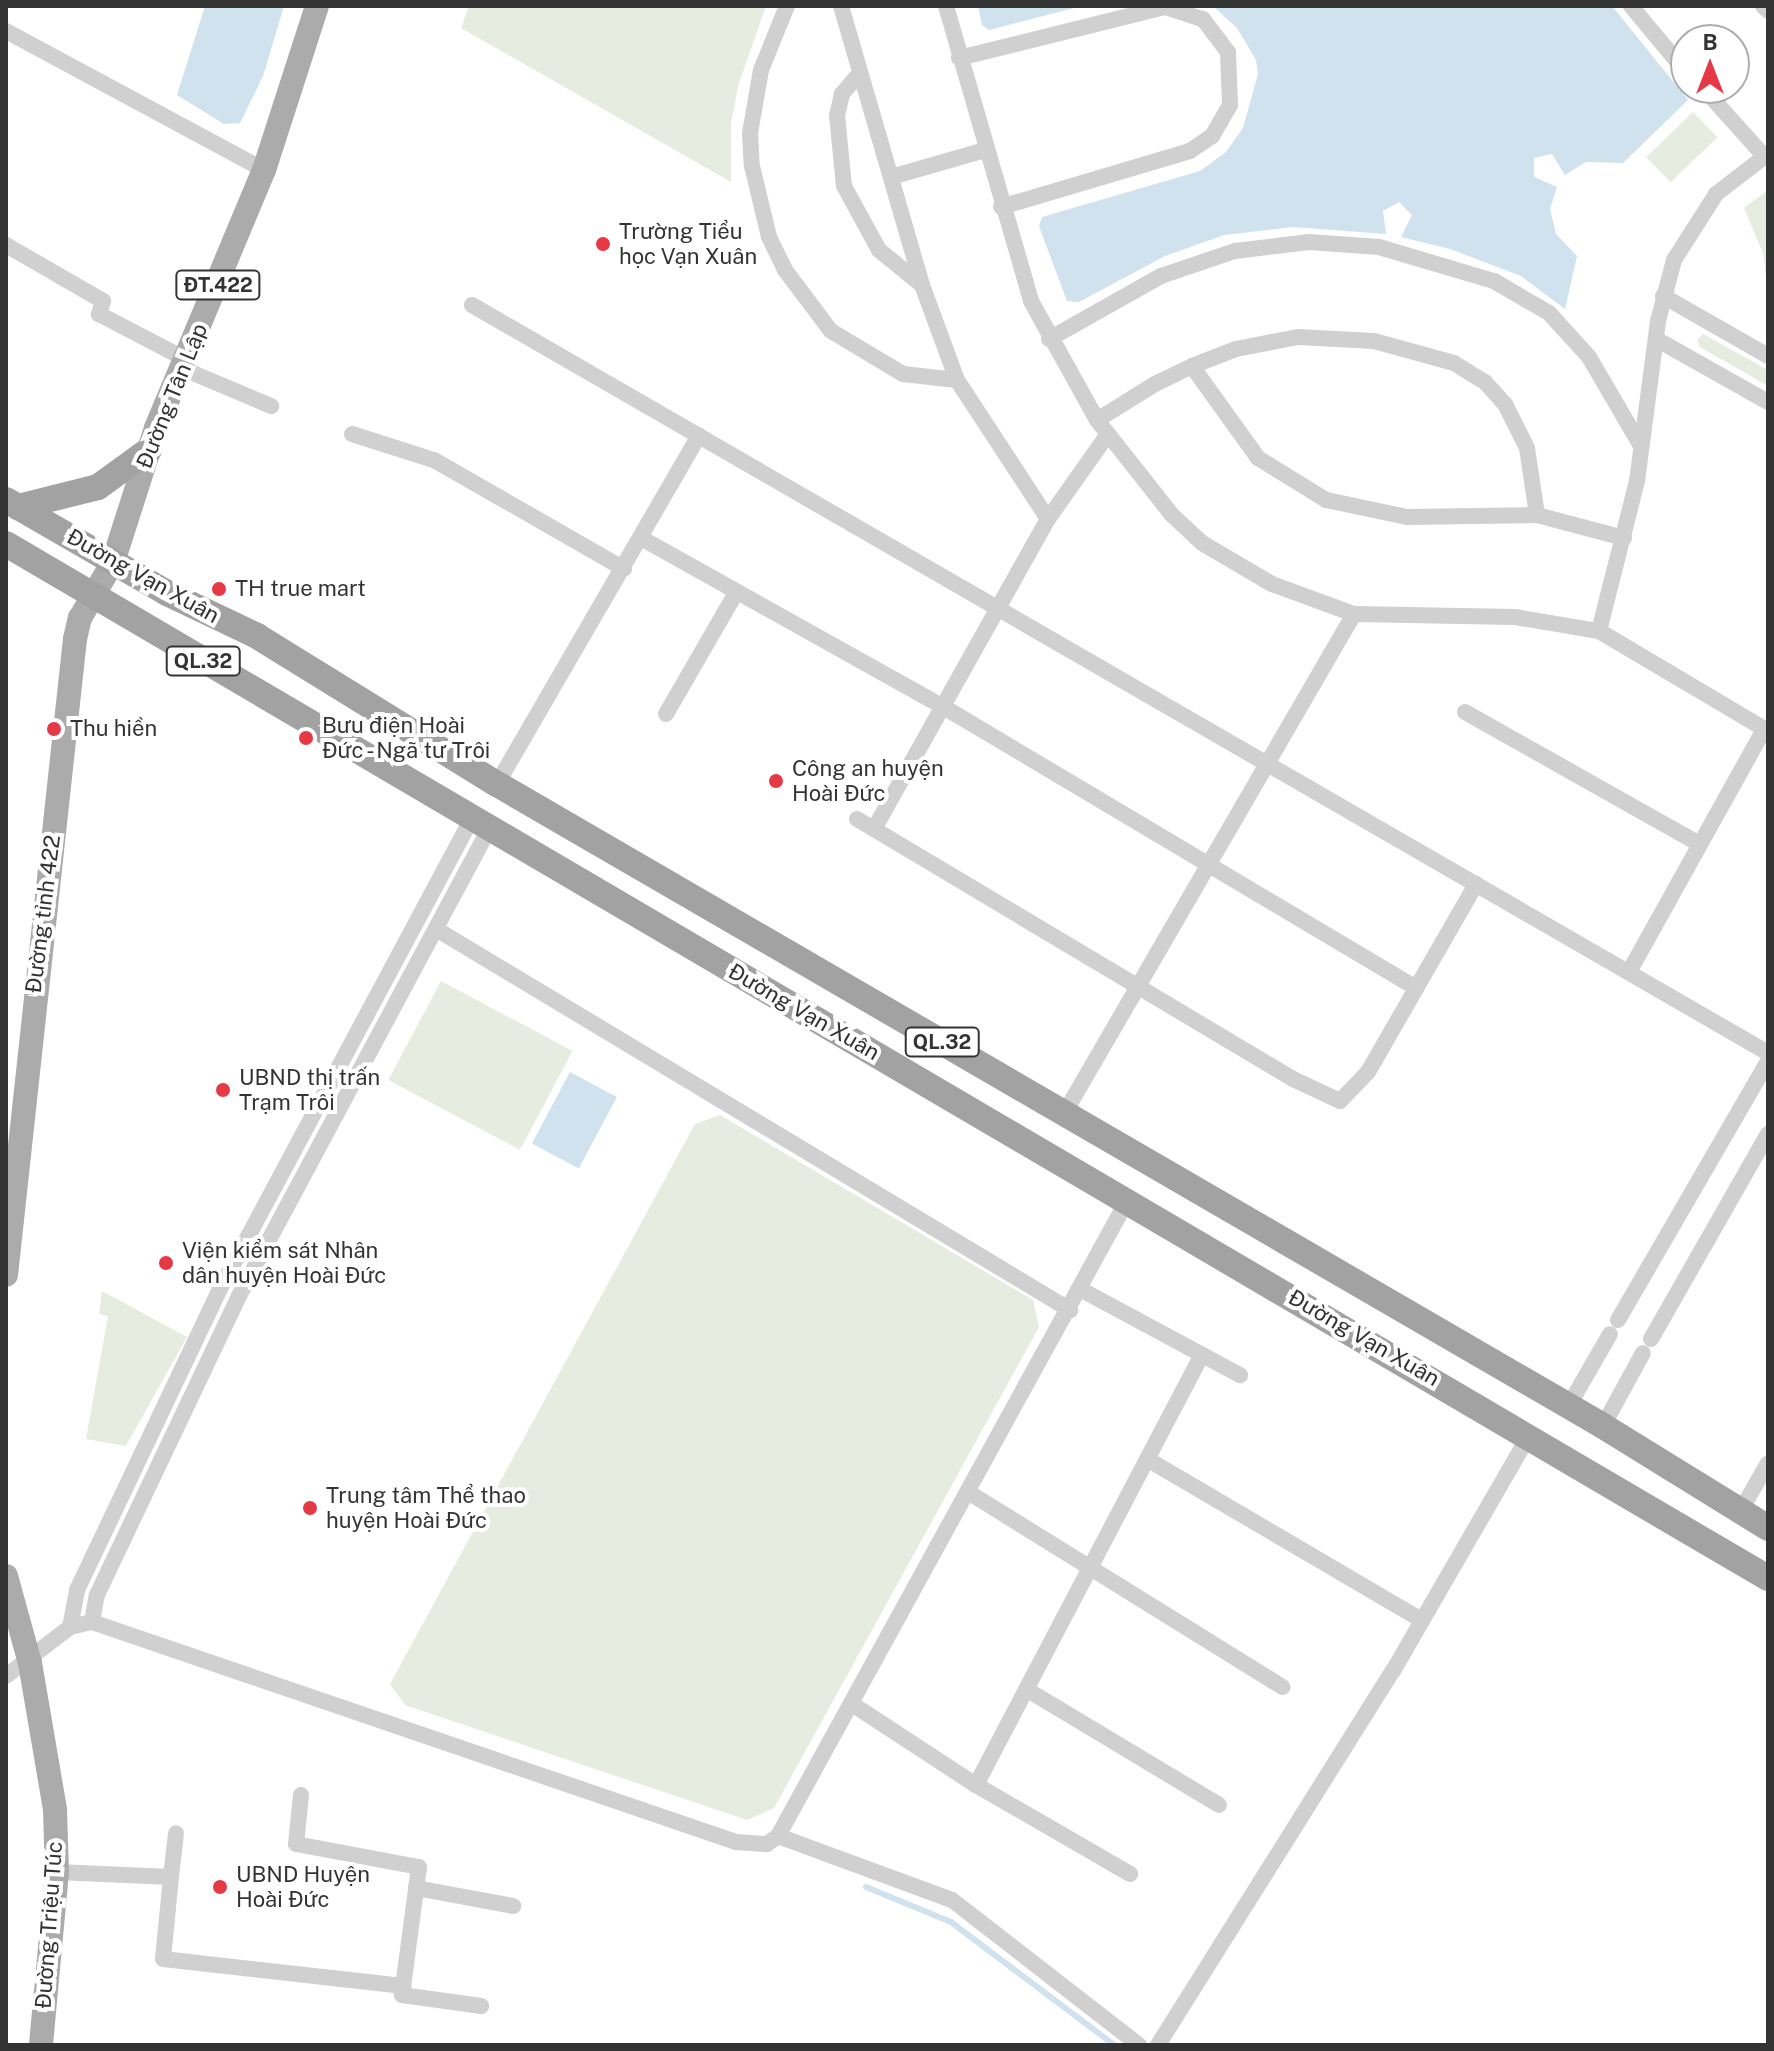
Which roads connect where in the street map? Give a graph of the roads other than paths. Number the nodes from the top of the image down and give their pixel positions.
1 (317, 6) edge
2 (787, 6) edge
3 (841, 6) edge
4 (946, 6) edge
5 (1631, 6) edge
6 (1763, 6) edge
7 (1768, 11) edge
8 (6, 31) edge
9 (1670, 53) edge
10 (959, 58) junction
11 (860, 73) junction
12 (1718, 104) edge
13 (985, 150) junction
14 (1766, 155) edge
15 (264, 170) junction
16 (891, 177) junction
17 (1001, 207) junction
18 (6, 245) edge
19 (922, 285) junction
20 (1663, 296) junction
21 (472, 305) dead end
22 (1049, 339) junction
23 (1656, 339) junction
24 (1768, 356) edge
25 (183, 363) junction
26 (1192, 366) junction
27 (957, 380) junction
28 (1768, 402) edge
29 (271, 406) dead end
30 (1097, 420) junction
31 (352, 434) dead end
32 (1108, 434) junction
33 (699, 435) junction
34 (1641, 446) junction
35 (149, 450) junction
36 (12, 504) edge
37 (1537, 515) junction
38 (1048, 519) junction
39 (641, 538) junction
40 (1624, 538) junction
41 (6, 544) edge
42 (113, 562) junction
43 (624, 569) junction
44 (736, 593) junction
45 (93, 596) junction
46 (998, 608) junction
47 (1354, 614) junction
48 (1599, 631) junction
49 (942, 706) junction
50 (1465, 712) dead end
51 (666, 714) dead end
52 (1766, 730) edge
53 (1269, 765) junction
54 (497, 784) junction
55 (857, 819) dead end
56 (480, 825) junction
57 (874, 829) junction
58 (1699, 844) junction
59 (1212, 865) junction
60 (1476, 884) junction
61 (436, 929) junction
62 (821, 971) junction
63 (1629, 972) junction
64 (1139, 987) junction
65 (1416, 988) junction
66 (800, 1010) junction
67 (1768, 1053) edge
68 (1768, 1061) edge
69 (1064, 1114) junction
70 (1768, 1134) edge
71 (1128, 1199) junction
72 (6, 1275) edge
73 (1080, 1289) junction
74 (1070, 1310) junction
75 (1201, 1356) junction
76 (1240, 1375) dead end
77 (1568, 1407) junction
78 (1603, 1426) junction
79 (1529, 1435) junction
80 (1147, 1459) junction
81 (1768, 1463) edge
82 (968, 1492) junction
83 (1740, 1512) junction
84 (1768, 1528) edge
85 (1092, 1564) junction
86 (6, 1576) edge
87 (1768, 1578) edge
88 (1421, 1620) junction
89 (92, 1622) junction
90 (13, 1626) edge
91 (70, 1627) junction
92 (30, 1663) junction
93 (6, 1676) edge
94 (1283, 1687) dead end
95 (1026, 1689) junction
96 (852, 1704) junction
97 (976, 1785) junction
98 (301, 1795) dead end
99 (1219, 1805) dead end
100 (176, 1833) dead end
101 (778, 1836) junction
102 (57, 1872) junction
103 (1130, 1874) dead end
104 (171, 1877) junction
105 (416, 1888) junction
106 (513, 1906) dead end
107 (403, 1986) junction
108 (481, 2006) dead end
109 (41, 2045) edge
110 (1139, 2045) edge
111 (1158, 2045) edge

1 - 15 main road, Đường Tân Lập / ĐT.422
2 - 27 street
3 - 11 street
4 - 10 street
5 - 9 street
6 - 7 street
8 - 15 street
10 - 13 street
10 - 17 street
11 - 16 street
11 - 19 street
12 - 14 street
13 - 16 street
13 - 17 street
14 - 20 street
15 - 25 main road, Đường Tân Lập / ĐT.422
16 - 19 street
17 - 22 street
18 - 25 street
19 - 27 street
20 - 23 street
20 - 24 street
21 - 33 street
22 - 30 street
22 - 34 street
23 - 28 street
23 - 34 street
25 - 29 street
25 - 35 main road, Đường Tân Lập / ĐT.422
26 - 30 street
26 - 37 street
26 - 37 street
27 - 38 street
30 - 32 street
31 - 43 street
32 - 38 street
32 - 47 street
33 - 39 street
33 - 46 street
34 - 40 street
35 - 36 highway
35 - 42 main road, Đường Tân Lập / ĐT.422
36 - 42 highway, Đường Vạn Xuân / QL.32
37 - 40 street
38 - 46 street
39 - 43 street
39 - 44 street
40 - 48 street
41 - 45 highway, Đường Vạn Xuân / QL.32
42 - 45 main road, Đường tỉnh 422 / ĐT.422
42 - 54 highway, Đường Vạn Xuân / QL.32
43 - 54 street
44 - 49 street
44 - 51 street
45 - 56 highway, Đường Vạn Xuân / QL.32
45 - 72 main road, Đường tỉnh 422 / ĐT.422
46 - 49 street
46 - 53 street
47 - 48 street
47 - 53 street
48 - 52 street
49 - 57 street
49 - 59 street
50 - 58 street
52 - 58 street
53 - 59 street
53 - 60 street
54 - 62 highway, Đường Vạn Xuân / QL.32
55 - 57 street
56 - 61 street
56 - 66 highway, Đường Vạn Xuân / QL.32
56 - 91 street
57 - 64 street
58 - 63 street
59 - 64 street
59 - 65 street
60 - 63 street
60 - 65 street
61 - 74 street
61 - 89 street
62 - 66 highway
62 - 69 highway, Đường Vạn Xuân / QL.32
63 - 67 street
64 - 65 street
64 - 69 street
66 - 71 highway, Đường Vạn Xuân / QL.32
68 - 77 street
69 - 77 highway, Đường Vạn Xuân / QL.32
70 - 78 street
71 - 73 street
71 - 79 highway, Đường Vạn Xuân / QL.32
73 - 74 street
73 - 75 street
74 - 82 street
75 - 76 street
75 - 80 street
77 - 78 highway, Đường Vạn Xuân / QL.32
78 - 83 highway, Đường Vạn Xuân / QL.32
79 - 87 highway, Đường Vạn Xuân / QL.32
79 - 88 street
80 - 85 street
80 - 88 street
81 - 83 street
82 - 85 street
82 - 96 street
83 - 84 highway, Đường Vạn Xuân / QL.32
85 - 94 street
85 - 95 street
86 - 90 main road
88 - 111 street
89 - 91 street
89 - 101 street
90 - 92 main road
91 - 92 street
92 - 93 street
92 - 102 main road, Đường Triệu Túc
95 - 97 street
95 - 99 street
96 - 97 street
96 - 101 street
97 - 103 street
98 - 105 street
100 - 104 street
101 - 110 street
102 - 104 street
102 - 109 main road, Đường Triệu Túc
104 - 107 street
105 - 106 street
105 - 107 street
107 - 108 street

